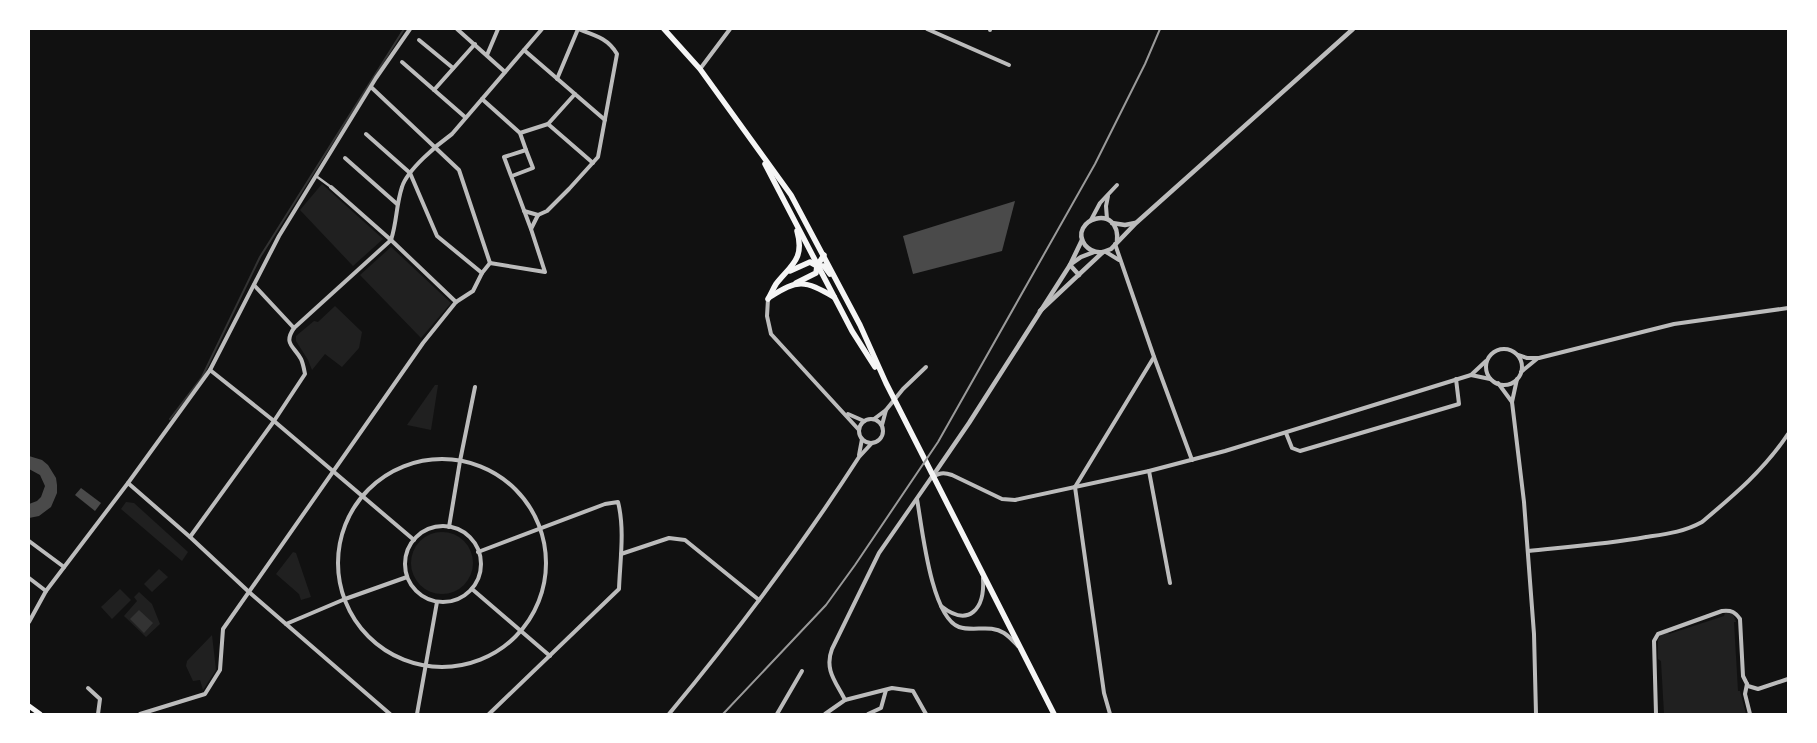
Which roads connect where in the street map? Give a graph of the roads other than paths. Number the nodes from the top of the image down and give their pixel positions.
1 (410, 29) edge
2 (457, 29) edge
3 (498, 29) edge
4 (542, 29) edge
5 (578, 29) edge
6 (664, 29) edge
7 (730, 29) edge
8 (927, 29) edge
9 (1353, 29) edge
10 (420, 40) dead end
11 (475, 44) junction
12 (524, 50) junction
13 (487, 55) junction
14 (402, 62) dead end
15 (1009, 65) dead end
16 (453, 68) junction
17 (700, 69) junction
18 (505, 72) junction
19 (557, 79) junction
20 (371, 87) junction
21 (434, 90) junction
22 (575, 94) junction
23 (482, 99) junction
24 (465, 118) junction
25 (605, 120) junction
26 (548, 124) junction
27 (520, 133) junction
28 (366, 134) dead end
29 (754, 142) junction
30 (435, 146) junction
31 (526, 150) junction
32 (345, 158) dead end
33 (593, 163) junction
34 (410, 173) junction
35 (316, 176) junction
36 (512, 176) junction
37 (1117, 185) dead end
38 (331, 187) joint
39 (1109, 194) junction
40 (397, 204) junction
41 (524, 211) junction
42 (538, 215) junction
43 (793, 218) junction
44 (1091, 220) junction
45 (1110, 221) junction
46 (1136, 223) junction
47 (531, 228) junction
48 (391, 240) junction
49 (1082, 240) junction
50 (1116, 244) junction
51 (1094, 252) junction
52 (1105, 252) junction
53 (824, 255) junction
54 (1121, 261) junction
55 (490, 263) junction
56 (1070, 265) junction
57 (817, 266) junction
58 (790, 271) junction
59 (482, 273) junction
60 (1079, 275) junction
61 (796, 283) junction
62 (254, 285) junction
63 (839, 286) junction
64 (835, 297) junction
65 (768, 298) junction
66 (456, 302) junction
67 (1788, 308) edge
68 (1040, 311) junction
69 (294, 328) junction
70 (1518, 356) junction
71 (1154, 357) junction
72 (1539, 358) junction
73 (1486, 361) junction
74 (926, 368) dead end
75 (210, 370) junction
76 (1521, 372) junction
77 (1472, 375) junction
78 (1490, 378) junction
79 (1517, 379) junction
80 (1456, 380) junction
81 (886, 383) junction
82 (1498, 384) junction
83 (475, 388) dead end
84 (1512, 402) junction
85 (886, 410) junction
86 (846, 414) junction
87 (874, 419) junction
88 (274, 421) junction
89 (864, 421) junction
90 (882, 425) junction
91 (859, 430) junction
92 (1286, 433) junction
93 (1788, 434) edge
94 (862, 439) junction
95 (872, 443) junction
96 (859, 457) junction
97 (1192, 460) junction
98 (460, 461) junction
99 (1149, 470) junction
100 (333, 473) junction
101 (931, 478) junction
102 (128, 483) junction
103 (1075, 487) junction
104 (362, 497) junction
105 (917, 499) junction
106 (449, 527) junction
107 (540, 528) junction
108 (190, 537) junction
109 (414, 540) junction
110 (29, 541) edge
111 (1528, 551) junction
112 (478, 552) junction
113 (621, 554) junction
114 (64, 566) junction
115 (983, 574) junction
116 (407, 577) junction
117 (29, 578) edge
118 (1170, 583) dead end
119 (472, 589) junction
120 (46, 591) junction
121 (249, 592) junction
122 (345, 599) junction
123 (759, 600) junction
124 (437, 602) junction
125 (940, 605) junction
126 (29, 610) edge
127 (33, 613) junction
128 (29, 622) edge
129 (286, 624) junction
130 (521, 632) junction
131 (1021, 649) junction
132 (550, 656) junction
133 (424, 665) junction
134 (802, 671) dead end
135 (1788, 679) edge
136 (1747, 684) junction
137 (88, 688) dead end
138 (886, 690) junction
139 (845, 700) junction
140 (29, 706) edge
141 (154, 713) edge
142 (40, 714) edge
143 (98, 714) edge
144 (140, 714) edge
145 (390, 714) edge
146 (416, 714) edge
147 (489, 714) edge
148 (669, 714) edge
149 (777, 714) edge
150 (825, 714) edge
151 (868, 714) edge
152 (926, 714) edge
153 (1054, 714) edge
154 (1110, 714) edge
155 (1536, 714) edge
156 (1656, 714) edge
157 (1750, 714) edge

1 - 20 street
2 - 11 street
3 - 13 street
4 - 12 street
5 - 19 street
5 - 25 street
6 - 17 main road
7 - 17 street
8 - 15 street
9 - 46 street
10 - 16 street
11 - 13 street
11 - 16 street
12 - 18 street
12 - 19 street
13 - 18 street
14 - 21 street
16 - 21 street
17 - 29 main road
18 - 23 street
19 - 22 street
20 - 30 street
20 - 35 street
21 - 24 street
22 - 25 street
22 - 26 street
23 - 24 street
23 - 27 street
24 - 30 street
25 - 33 street
26 - 27 street
26 - 33 street
27 - 31 street
28 - 34 street
29 - 43 main road
29 - 53 main road
30 - 34 street
30 - 55 street
31 - 36 street
31 - 36 street
32 - 40 street
33 - 42 street
34 - 40 street
34 - 59 street
35 - 38 street
35 - 62 street
36 - 41 street
37 - 39 street
38 - 48 street
39 - 44 street
39 - 45 street
40 - 48 street
41 - 42 street
41 - 47 street
42 - 47 street
43 - 57 main road
43 - 58 main road
44 - 45 street
44 - 49 street
45 - 46 street
45 - 50 street
46 - 50 street
47 - 55 street
48 - 66 street
48 - 69 street
49 - 51 street
49 - 56 street
50 - 52 street
50 - 54 street
51 - 52 street
51 - 56 street
52 - 54 street
52 - 60 street
53 - 57 main road
53 - 63 main road
54 - 71 street
55 - 59 street
56 - 60 street
56 - 68 street
57 - 58 main road
57 - 61 main road
57 - 63 main road
57 - 64 main road
58 - 65 main road
59 - 66 street
60 - 68 street
61 - 64 main road
61 - 65 main road
62 - 69 street
62 - 75 street
63 - 81 main road
64 - 81 main road
65 - 86 street
66 - 100 street
67 - 72 street
68 - 101 street
69 - 88 street
70 - 72 street
70 - 73 street
70 - 76 street
71 - 97 street
71 - 103 street
72 - 76 street
73 - 77 street
73 - 78 street
74 - 85 street
75 - 88 street
75 - 102 street
76 - 79 street
77 - 78 street
77 - 80 street
78 - 82 street
79 - 82 street
79 - 84 street
80 - 92 street
80 - 92 street
81 - 115 main road
82 - 84 street
83 - 98 street
84 - 111 street
85 - 87 street
85 - 90 street
86 - 89 street
86 - 91 street
87 - 89 street
87 - 90 street
88 - 100 street
88 - 108 street
89 - 91 street
90 - 95 street
91 - 94 street
92 - 97 street
93 - 111 street
94 - 95 street
94 - 96 street
95 - 96 street
96 - 123 street
97 - 99 street
98 - 104 street
98 - 106 street
98 - 107 street
99 - 103 street
99 - 118 street
100 - 104 street
100 - 121 street
101 - 103 street
101 - 105 street
102 - 108 street
102 - 114 street
103 - 154 street
104 - 109 street
104 - 122 street
105 - 125 street
105 - 139 street
106 - 109 street
106 - 112 street
107 - 112 street
107 - 113 street
107 - 130 street
108 - 121 street
109 - 116 street
110 - 114 street
111 - 155 street
112 - 119 street
113 - 123 street
113 - 132 street
114 - 120 street
115 - 125 street
115 - 131 main road
116 - 122 street
116 - 124 street
117 - 120 street
119 - 124 street
119 - 130 street
120 - 127 street
121 - 129 street
121 - 141 street
122 - 129 street
122 - 133 street
123 - 148 street
124 - 133 street
125 - 131 street
126 - 127 street
127 - 128 street
129 - 145 street
130 - 132 street
130 - 133 street
131 - 153 main road
132 - 147 street
133 - 146 street
134 - 149 street
135 - 136 street
136 - 156 street
136 - 157 street
137 - 143 street
138 - 139 street
138 - 151 street
138 - 152 street
139 - 150 street
140 - 142 main road
141 - 144 street

